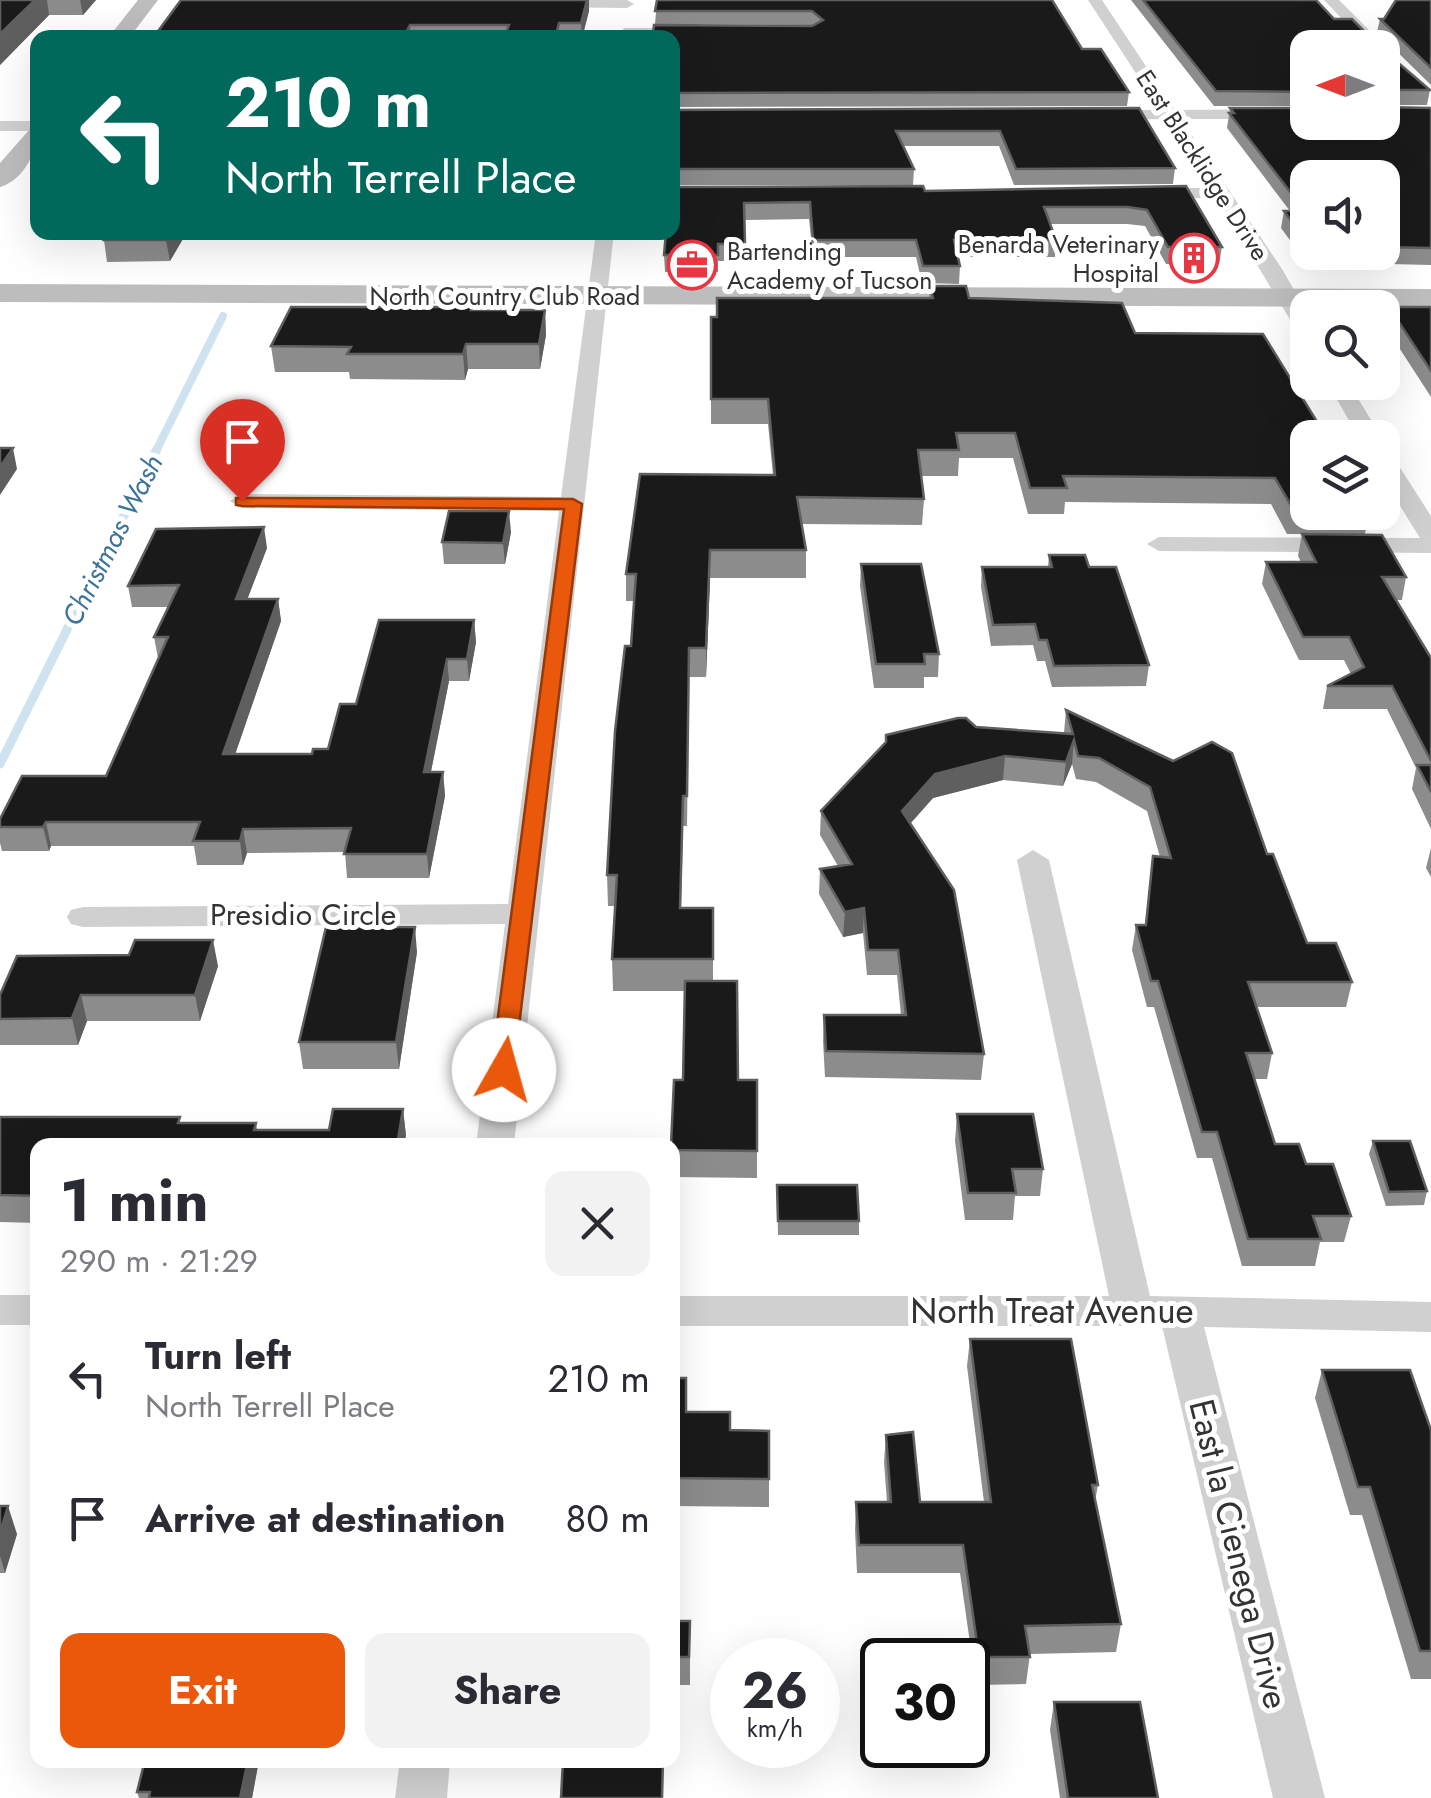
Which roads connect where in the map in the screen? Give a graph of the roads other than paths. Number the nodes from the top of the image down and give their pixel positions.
1 (148, 0) edge
2 (1095, 0) edge
3 (1330, 0) edge
4 (628, 2) edge
5 (534, 4) edge
6 (124, 30) edge
7 (625, 30) edge
8 (1361, 30) edge
9 (720, 32) edge
10 (680, 33) edge
11 (1290, 114) edge
12 (1090, 115) edge
13 (1170, 115) junction
14 (0, 126) edge
15 (30, 126) edge
16 (30, 143) edge
17 (0, 179) edge
18 (1221, 192) junction
19 (1123, 193) edge
20 (604, 240) edge
21 (0, 294) edge
22 (599, 297) junction
23 (1288, 298) junction
24 (1431, 298) edge
25 (1290, 302) edge
26 (1400, 485) edge
27 (242, 501) dead end
28 (573, 504) junction
29 (1431, 536) edge
30 (1160, 544) dead end
31 (1431, 546) edge
32 (1033, 860) dead end
33 (523, 914) junction
34 (83, 917) dead end
35 (496, 1138) edge
36 (0, 1310) edge
37 (30, 1310) edge
38 (680, 1311) edge
39 (1132, 1311) junction
40 (1179, 1311) junction
41 (1431, 1317) edge
42 (424, 1768) edge
43 (420, 1798) edge
44 (1298, 1798) edge

1 - 6 main road
2 - 13 street, East Blacklidge Drive
3 - 8 street
4 - 5 street
4 - 7 street
9 - 10 street
11 - 13 street
12 - 13 street
13 - 18 street, East Blacklidge Drive
14 - 15 street
16 - 17 main road
18 - 19 street
18 - 23 street, East Blacklidge Drive
20 - 22 street
21 - 22 main road, North Country Club Road
22 - 23 main road, North Country Club Road
22 - 28 street
23 - 24 main road, North Country Club Road
23 - 25 street, East Blacklidge Drive
26 - 29 street
27 - 28 street
28 - 33 street
30 - 31 street
32 - 39 street
33 - 34 street, Presidio Circle
33 - 35 street
36 - 37 street
38 - 39 street, North Treat Avenue
39 - 40 street, North Treat Avenue
40 - 41 street, North Treat Avenue
40 - 44 street, East la Cienega Drive
42 - 43 street

